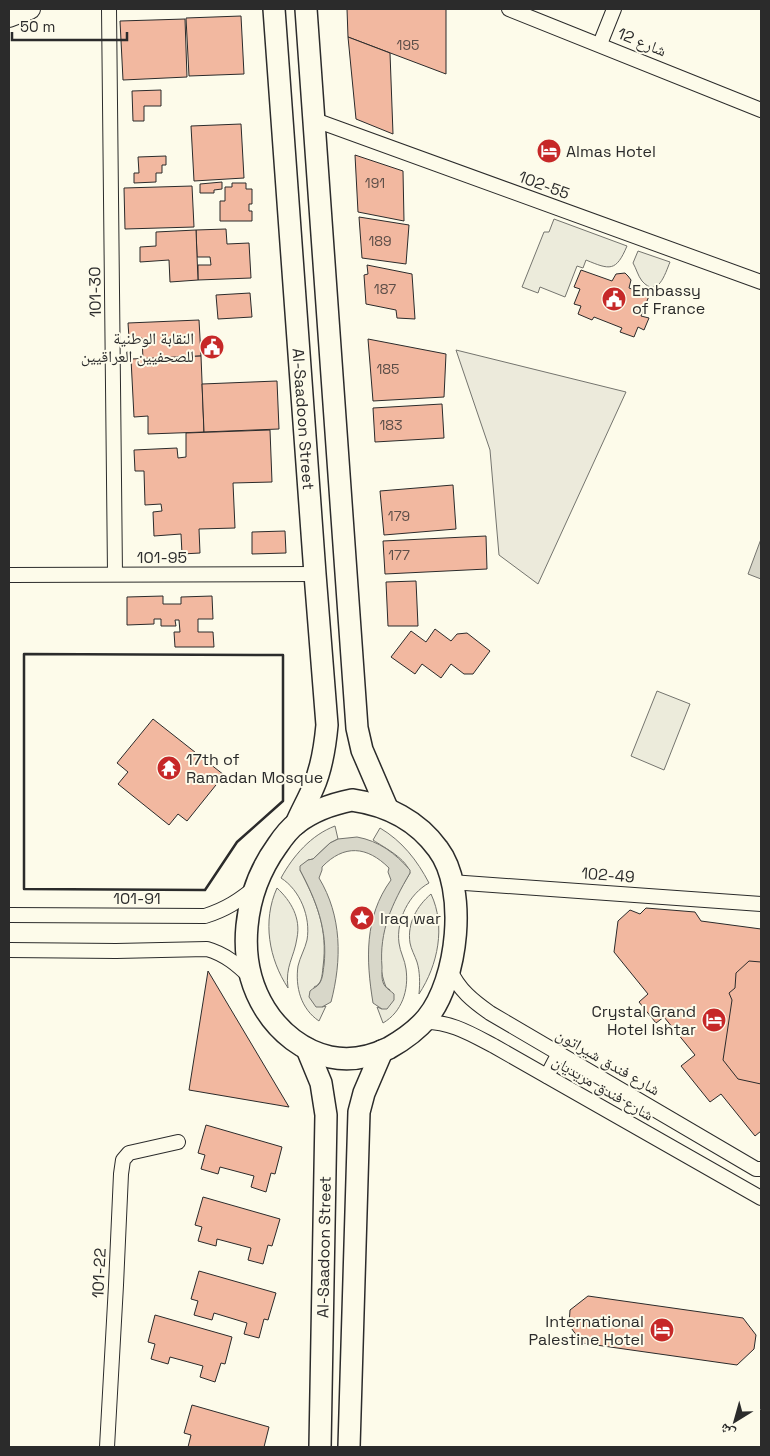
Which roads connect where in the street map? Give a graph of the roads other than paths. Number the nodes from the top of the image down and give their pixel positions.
1 (30, 9) edge
2 (109, 9) edge
3 (274, 9) edge
4 (306, 9) edge
5 (509, 9) edge
6 (614, 9) edge
7 (9, 17) edge
8 (600, 44) junction
9 (761, 110) edge
10 (315, 120) junction
11 (761, 282) edge
12 (115, 574) junction
13 (315, 574) junction
14 (9, 575) edge
15 (387, 808) junction
16 (296, 824) junction
17 (452, 882) junction
18 (256, 887) junction
19 (761, 904) edge
20 (9, 915) edge
21 (9, 950) edge
22 (450, 970) junction
23 (251, 978) junction
24 (422, 1022) junction
25 (307, 1049) junction
26 (382, 1051) junction
27 (559, 1053) junction
28 (547, 1076) junction
29 (178, 1142) dead end
30 (759, 1169) edge
31 (746, 1190) junction
32 (761, 1198) edge
33 (107, 1447) edge
34 (320, 1447) edge
35 (349, 1447) edge

1 - 7 main road
2 - 12 street, 101-30
3 - 13 main road, Al-Saadoon Street
4 - 10 main road, Al-Saadoon Street
5 - 8 street, شارع 12
6 - 8 street
8 - 9 street, شارع 12
10 - 11 street, 102-55
10 - 15 main road, Al-Saadoon Street
12 - 13 street, 101-95
12 - 14 street, 101-95
13 - 16 main road, Al-Saadoon Street
15 - 16 main road
15 - 17 main road
16 - 18 main road
17 - 19 street, 102-49
17 - 22 main road
18 - 20 street, 101-91
18 - 23 main road
21 - 23 street
22 - 24 main road
22 - 27 street, شارع فندق شيراتون
23 - 25 main road
24 - 26 main road
24 - 28 street, شارع فندق مريديان
25 - 26 main road
25 - 34 main road, Al-Saadoon Street
26 - 35 main road, Al-Saadoon Street
27 - 28 street
27 - 30 street, شارع فندق شيراتون
28 - 31 street, شارع فندق مريديان
29 - 33 street, 101-22
30 - 31 street
31 - 32 street, شارع فندق مريديان

